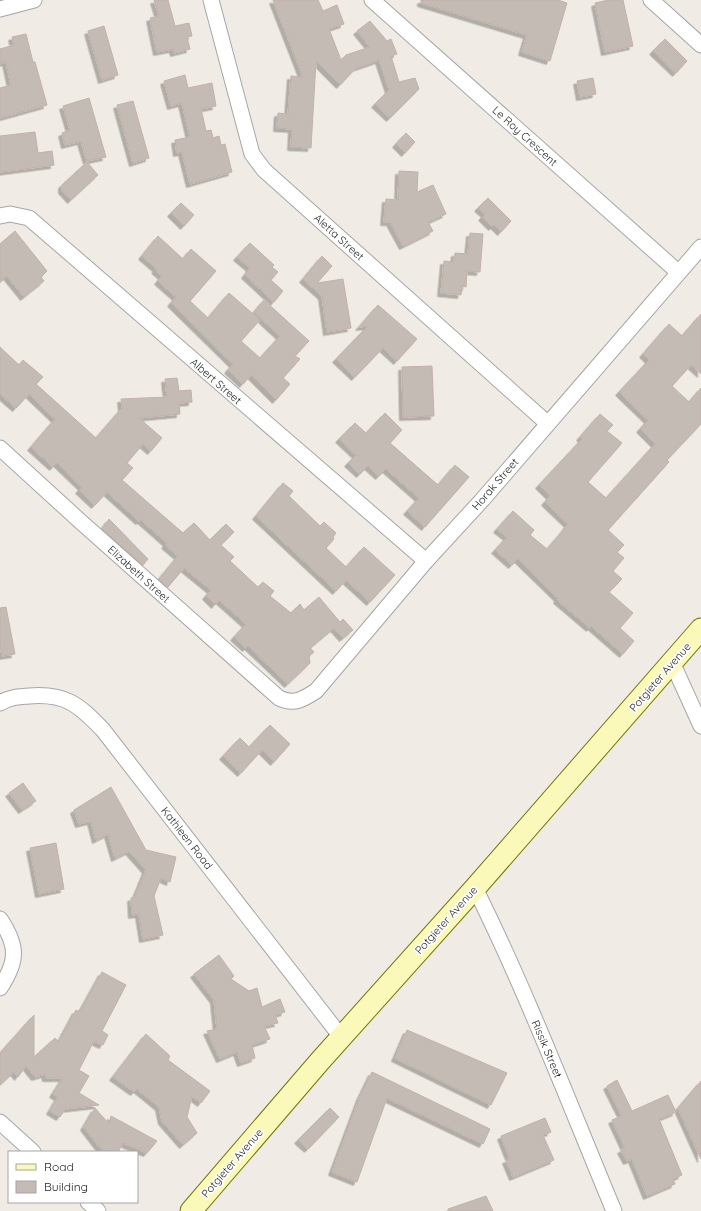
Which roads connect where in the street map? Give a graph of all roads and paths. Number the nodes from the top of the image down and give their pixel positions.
1 (34, 0) edge
2 (211, 0) edge
3 (372, 0) edge
4 (651, 0) edge
5 (0, 9) edge
6 (701, 45) edge
7 (0, 216) edge
8 (701, 247) edge
9 (678, 272) junction
10 (547, 423) junction
11 (0, 448) edge
12 (426, 561) junction
13 (701, 629) edge
14 (672, 662) junction
15 (279, 698) joint
16 (0, 703) edge
17 (701, 726) edge
18 (475, 888) junction
19 (0, 919) edge
20 (0, 988) edge
21 (342, 1038) junction
22 (0, 1122) edge
23 (32, 1151) edge
24 (89, 1203) edge
25 (98, 1211) edge
26 (191, 1211) edge
27 (614, 1211) edge

1 - 5 street
2 - 10 street, Aletta Street
3 - 9 street, Le Roy Crescent
4 - 6 street
7 - 12 street, Albert Street
8 - 9 street, Horak Street
9 - 10 street, Horak Street
10 - 12 street, Horak Street
11 - 15 street, Elizabeth Street
12 - 15 street, Horak Street
13 - 14 street, Potgieter Avenue
14 - 17 street
14 - 18 street, Potgieter Avenue
16 - 21 street, Kathleen Road
18 - 21 street, Potgieter Avenue
18 - 27 street, Rissik Street
19 - 20 street
21 - 26 street, Potgieter Avenue
22 - 23 street
24 - 25 street

